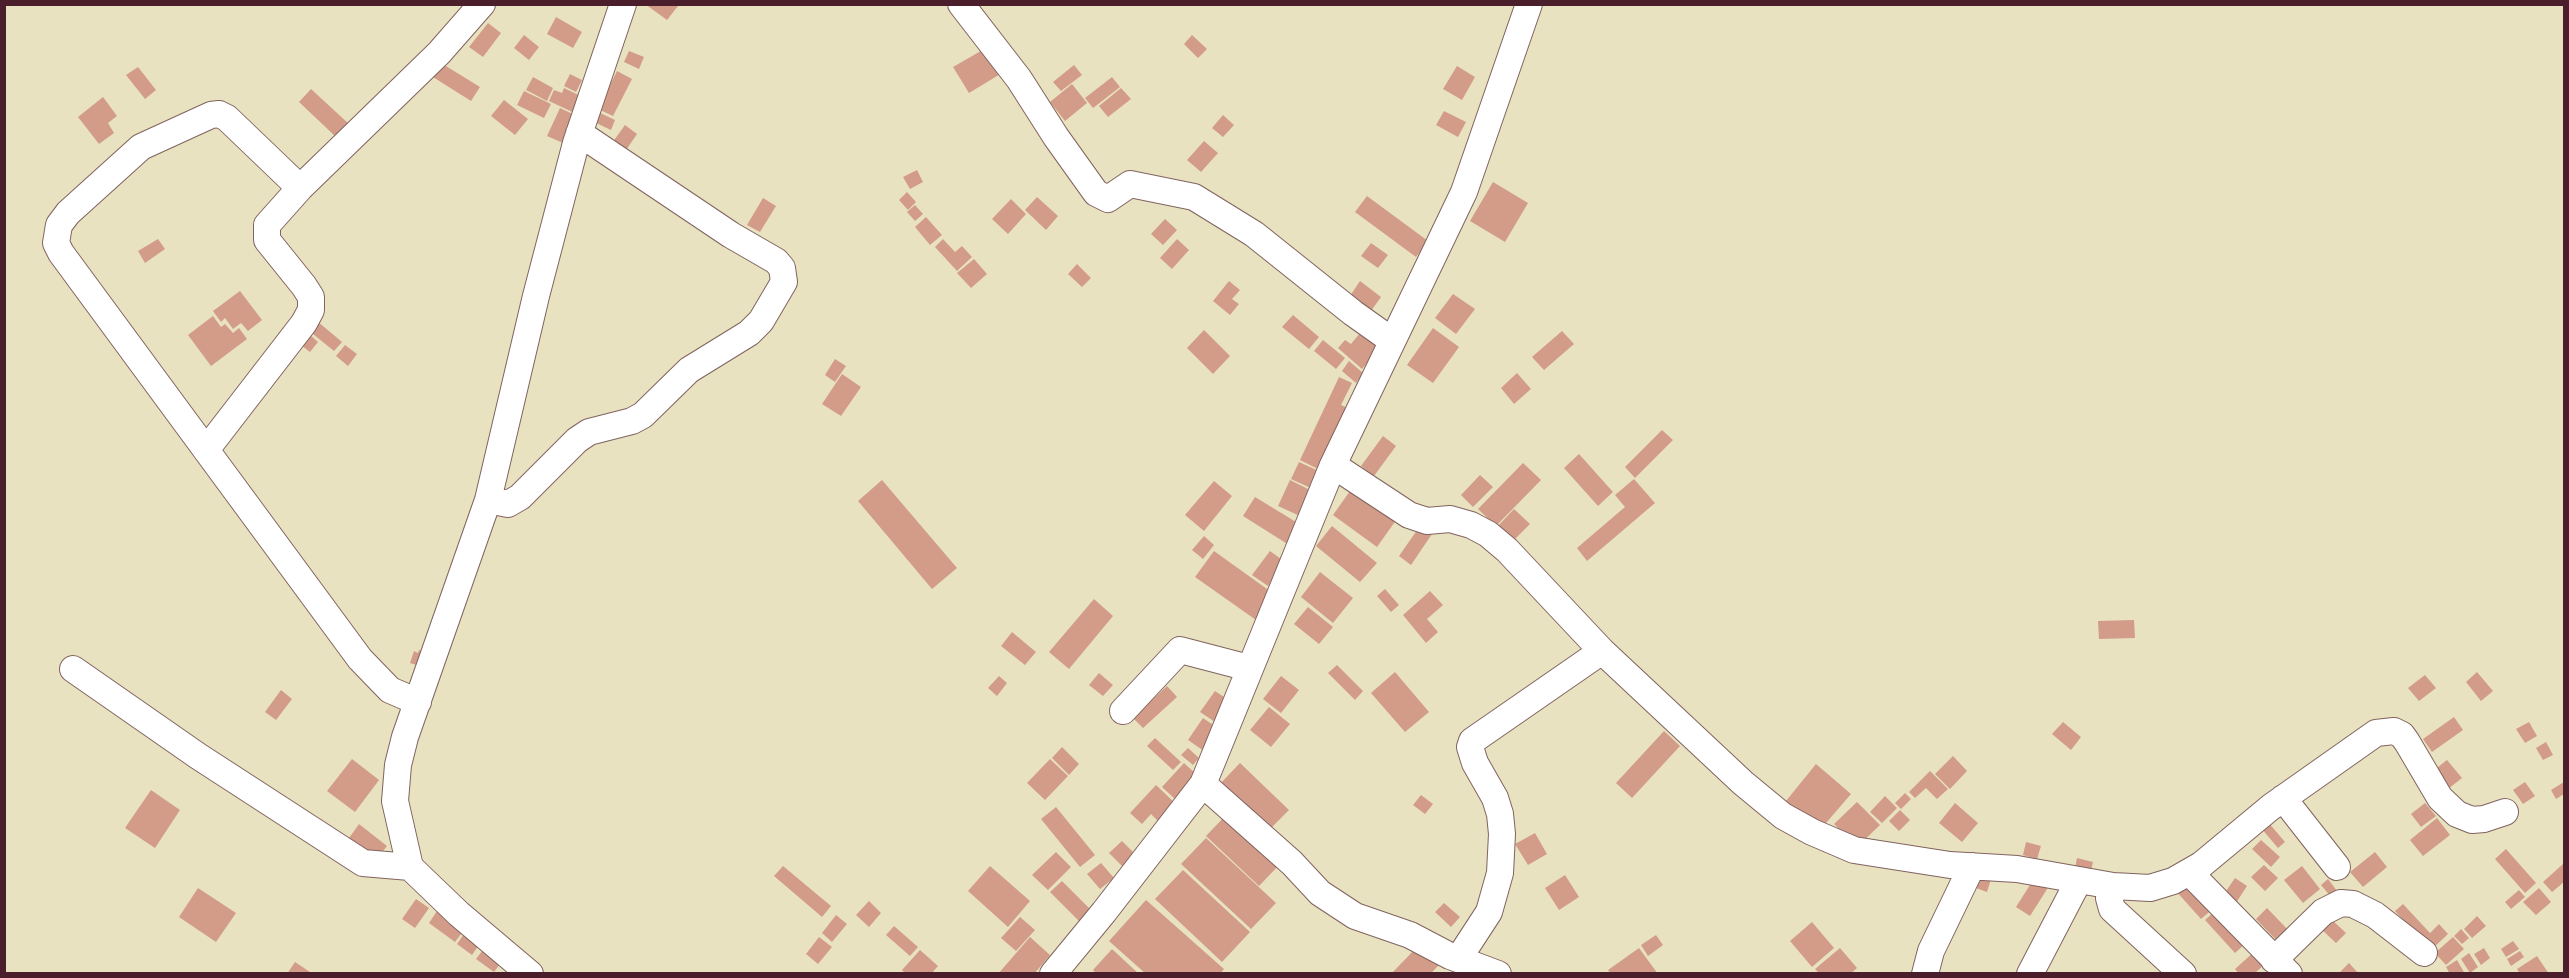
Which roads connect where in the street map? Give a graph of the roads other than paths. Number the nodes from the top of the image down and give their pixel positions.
1 (482, 4) edge
2 (623, 4) edge
3 (961, 4) edge
4 (1529, 4) edge
5 (579, 133) junction
6 (300, 188) junction
7 (1391, 340) junction
8 (206, 450) junction
9 (1333, 465) junction
10 (488, 500) junction
11 (1602, 651) junction
12 (1249, 668) junction
13 (73, 669) dead end
14 (417, 702) junction
15 (1123, 711) dead end
16 (1203, 784) junction
17 (2283, 798) junction
18 (2505, 812) dead end
19 (1972, 866) junction
20 (410, 867) junction
21 (2337, 867) dead end
22 (2189, 872) junction
23 (2079, 880) junction
24 (2113, 886) junction
25 (2424, 953) dead end
26 (1459, 958) junction
27 (2281, 967) edge
28 (530, 974) edge
29 (1053, 974) edge
30 (1498, 974) edge
31 (1925, 974) edge
32 (2030, 974) edge
33 (2183, 974) edge

1 - 6 street
2 - 5 street
3 - 7 street
4 - 7 street
5 - 10 street
5 - 10 street
6 - 8 street
6 - 8 street
7 - 9 street
8 - 14 street
9 - 11 street
9 - 12 street
10 - 14 street
11 - 19 street
11 - 26 street
12 - 15 street
12 - 16 street
13 - 20 street
14 - 20 street
16 - 26 street
16 - 29 street
17 - 18 street
17 - 21 street
17 - 22 street
19 - 23 street
19 - 31 street
20 - 28 street
22 - 24 street
22 - 27 street
23 - 24 street
23 - 32 street
24 - 33 street
25 - 27 street
26 - 30 street

